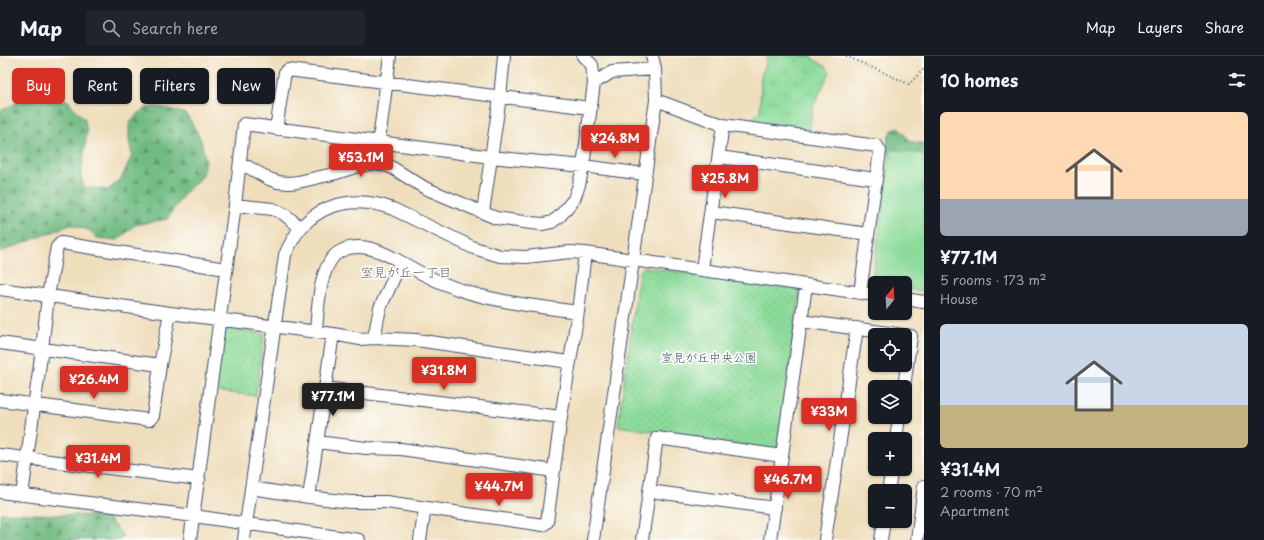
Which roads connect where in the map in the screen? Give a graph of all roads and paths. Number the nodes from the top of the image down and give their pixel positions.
1 (390, 56) edge
2 (504, 56) edge
3 (583, 56) edge
4 (652, 56) edge
5 (846, 56) edge
6 (924, 68) edge
7 (655, 69) junction
8 (386, 83) junction
9 (594, 83) junction
10 (500, 97) junction
11 (656, 100) junction
12 (590, 108) junction
13 (722, 125) junction
14 (276, 128) junction
15 (379, 142) junction
16 (491, 157) junction
17 (719, 157) junction
18 (376, 163) junction
19 (240, 166) junction
20 (583, 166) junction
21 (644, 174) junction
22 (875, 180) junction
23 (235, 205) junction
24 (483, 212) junction
25 (711, 212) junction
26 (301, 228) junction
27 (868, 234) junction
28 (585, 253) junction
29 (632, 259) junction
30 (401, 262) junction
31 (226, 269) junction
32 (702, 269) junction
33 (806, 286) junction
34 (0, 289) edge
35 (860, 293) junction
36 (868, 294) edge
37 (48, 296) junction
38 (912, 301) edge
39 (924, 302) edge
40 (578, 312) junction
41 (170, 313) junction
42 (220, 319) junction
43 (801, 321) junction
44 (275, 326) junction
45 (857, 328) junction
46 (316, 331) junction
47 (333, 334) junction
48 (374, 338) junction
49 (0, 343) edge
50 (42, 349) junction
51 (569, 362) junction
52 (160, 365) junction
53 (905, 380) edge
54 (324, 388) junction
55 (0, 400) edge
56 (34, 404) junction
57 (561, 417) junction
58 (317, 442) junction
59 (0, 454) edge
60 (782, 456) junction
61 (27, 458) junction
62 (554, 471) junction
63 (198, 479) junction
64 (924, 486) edge
65 (251, 488) junction
66 (649, 491) junction
67 (0, 492) edge
68 (22, 495) junction
69 (308, 497) junction
70 (425, 508) junction
71 (775, 508) junction
72 (194, 516) junction
73 (246, 524) junction
74 (883, 528) edge
75 (190, 540) edge
76 (244, 540) edge
77 (359, 540) edge
78 (420, 540) edge
79 (593, 540) edge
80 (642, 540) edge
81 (770, 540) edge
82 (825, 540) edge
83 (881, 540) edge
84 (916, 540) edge

1 - 8 street
2 - 10 street
3 - 9 street
4 - 7 street
5 - 6 path
7 - 9 street
7 - 11 street
8 - 10 street
8 - 14 street
8 - 15 street
9 - 12 street
10 - 12 street
10 - 16 street
11 - 13 street
11 - 21 street
12 - 20 street
13 - 17 street
13 - 22 street
14 - 15 street
14 - 19 street
15 - 16 street
15 - 18 street
16 - 20 street
16 - 24 street
17 - 22 street
17 - 25 street
18 - 19 street
18 - 24 street
19 - 23 street
20 - 21 street
20 - 24 street
21 - 29 street
22 - 27 street
23 - 26 street
23 - 31 street
25 - 27 street
25 - 32 street
26 - 28 street
26 - 44 street
27 - 35 street
28 - 29 street
28 - 40 street
29 - 32 street
29 - 79 street
30 - 40 street
30 - 46 street
30 - 48 street
31 - 37 street
31 - 42 street
32 - 33 street
33 - 35 street
33 - 43 street
34 - 37 street
35 - 36 street
37 - 41 street
37 - 50 street
38 - 39 street
40 - 51 street
41 - 42 street
41 - 52 street
42 - 44 street
42 - 63 street
43 - 45 street
43 - 60 street
44 - 46 street
44 - 65 street
45 - 53 street
45 - 82 street
46 - 47 street
47 - 48 street
47 - 54 street
48 - 51 street
49 - 50 street
50 - 52 street
50 - 56 street
51 - 57 street
52 - 56 street
54 - 57 street
54 - 58 street
55 - 56 street
56 - 61 street
57 - 62 street
58 - 62 street
58 - 69 street
59 - 61 street
60 - 66 street
60 - 71 street
61 - 63 street
61 - 68 street
62 - 70 street
63 - 72 street
64 - 84 street
65 - 69 street
65 - 73 street
66 - 71 street
66 - 80 street
67 - 68 street
68 - 72 street
69 - 70 street
70 - 78 street
71 - 81 street
72 - 73 street
72 - 75 street
73 - 76 street
73 - 77 street
74 - 83 street

